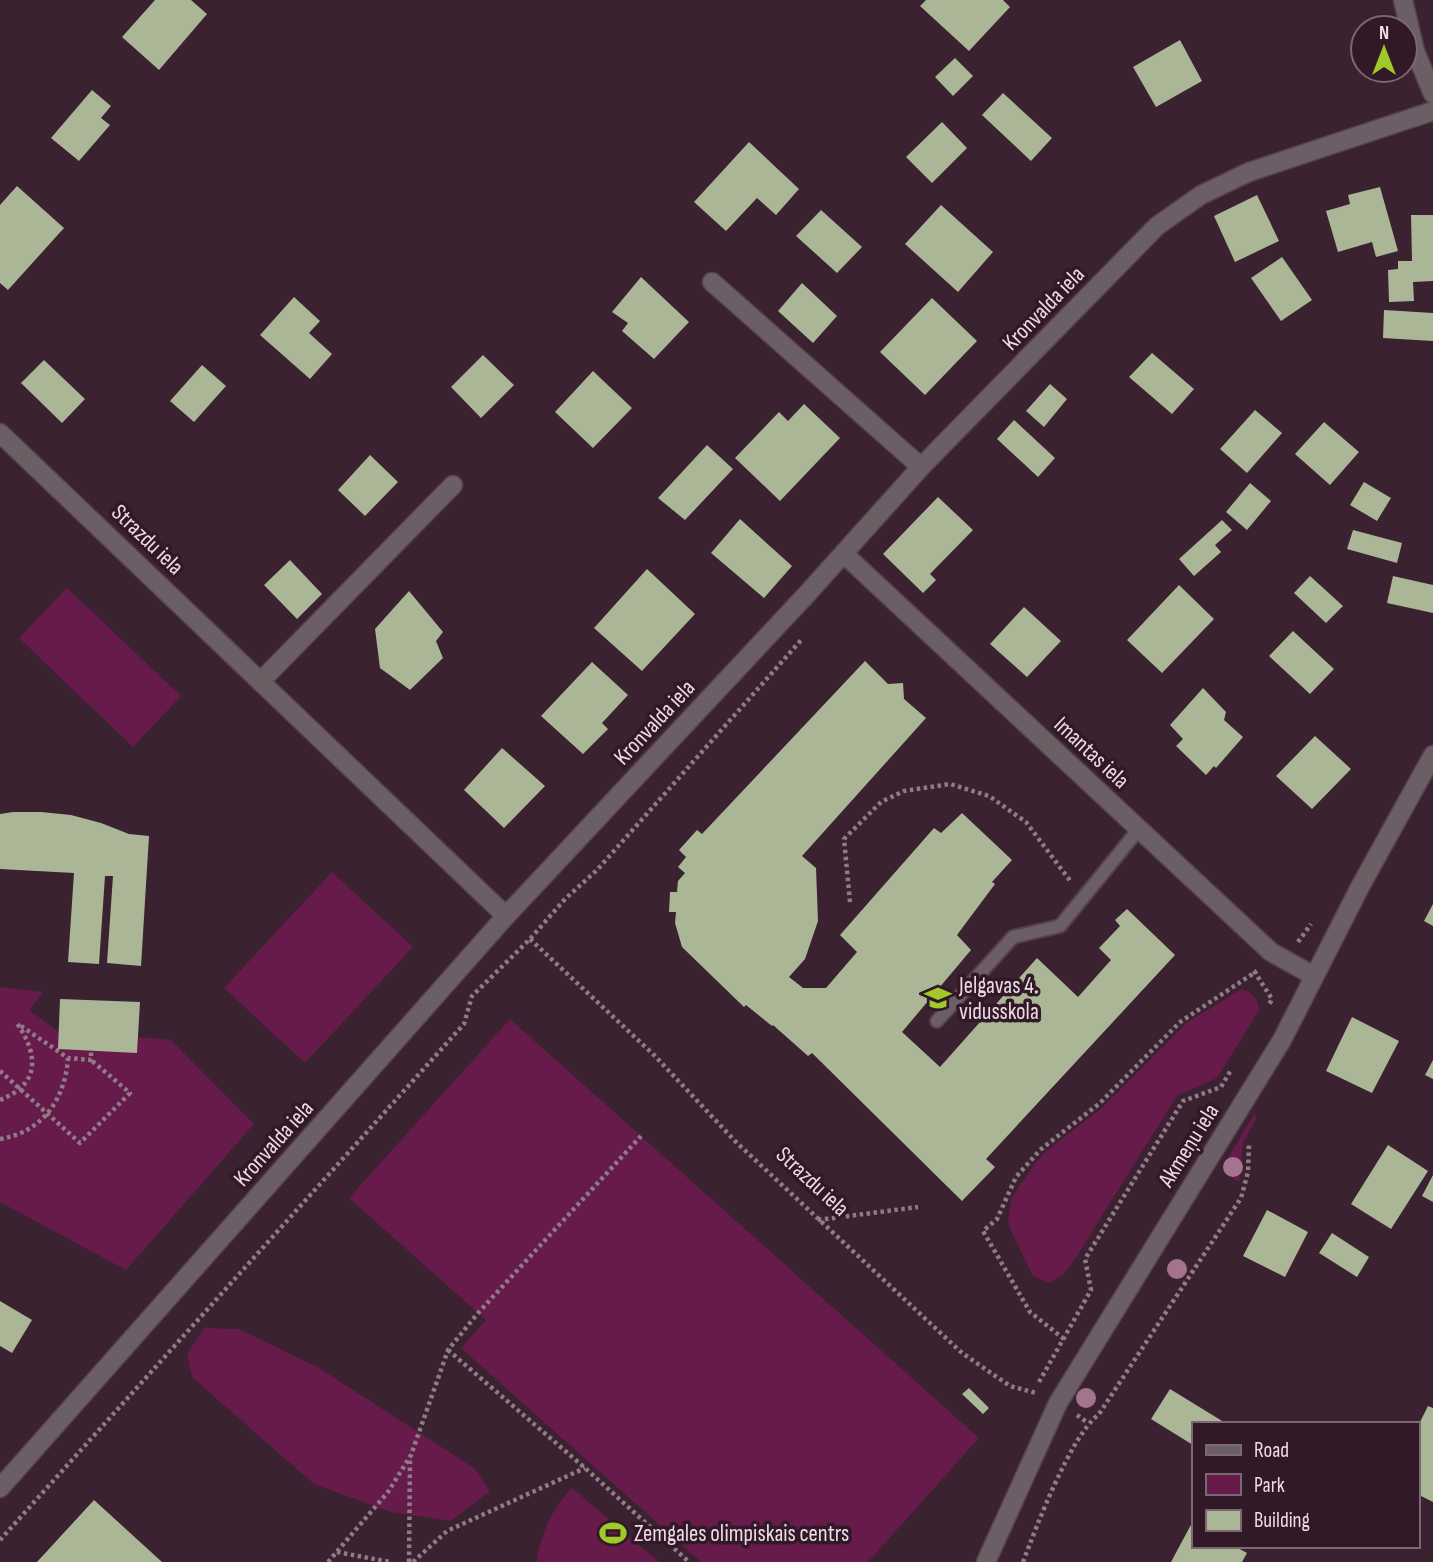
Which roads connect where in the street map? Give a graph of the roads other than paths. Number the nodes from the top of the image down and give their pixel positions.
1 (1403, 0) edge
2 (1433, 94) edge
3 (1433, 111) edge
4 (712, 282) dead end
5 (0, 433) edge
6 (921, 467) junction
7 (453, 485) dead end
8 (844, 554) junction
9 (261, 681) junction
10 (1433, 755) edge
11 (1139, 829) junction
12 (506, 916) junction
13 (1314, 976) junction
14 (937, 1021) dead end
15 (0, 1488) edge
16 (986, 1562) edge

1 - 2 street
3 - 6 street, Kronvalda iela
4 - 6 street
5 - 9 street, Strazdu iela
6 - 8 street, Kronvalda iela
7 - 9 street
8 - 11 street, Imantas iela
8 - 12 street, Kronvalda iela
9 - 12 street, Strazdu iela
10 - 13 street, Akmeņu iela
11 - 13 street, Imantas iela
11 - 14 lane
12 - 15 street, Kronvalda iela
13 - 16 street, Akmeņu iela

